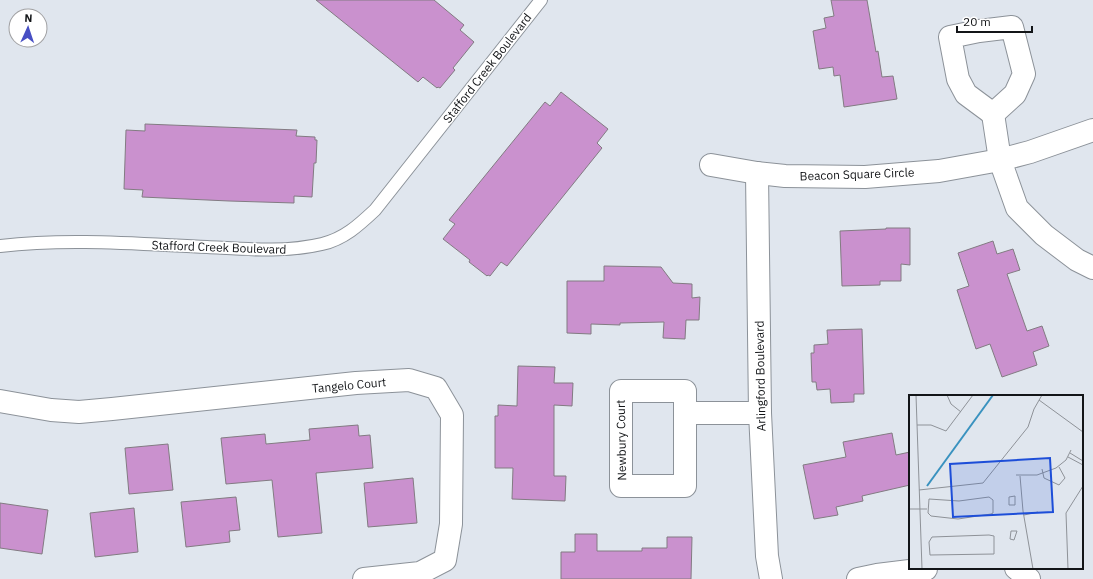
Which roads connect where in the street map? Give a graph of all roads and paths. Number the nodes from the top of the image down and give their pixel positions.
1 (541, 0) edge
2 (993, 114) dead end
3 (1093, 130) edge
4 (1000, 160) junction
5 (711, 165) dead end
6 (757, 173) junction
7 (0, 246) edge
8 (1093, 268) edge
9 (0, 401) edge
10 (685, 413) junction
11 (760, 413) junction
12 (1017, 569) edge
13 (929, 572) edge
14 (364, 579) edge
15 (771, 579) edge
16 (858, 579) edge
17 (1029, 579) edge

1 - 7 lane, Stafford Creek Boulevard
2 - 4 street
3 - 4 street, Beacon Square Circle
4 - 6 street, Beacon Square Circle
4 - 8 street
5 - 6 street, Beacon Square Circle
6 - 11 street, Arlingford Boulevard
9 - 14 street, Tangelo Court
10 - 10 street, Newbury Court
10 - 11 street
11 - 15 street, Arlingford Boulevard
12 - 17 street
13 - 16 street

